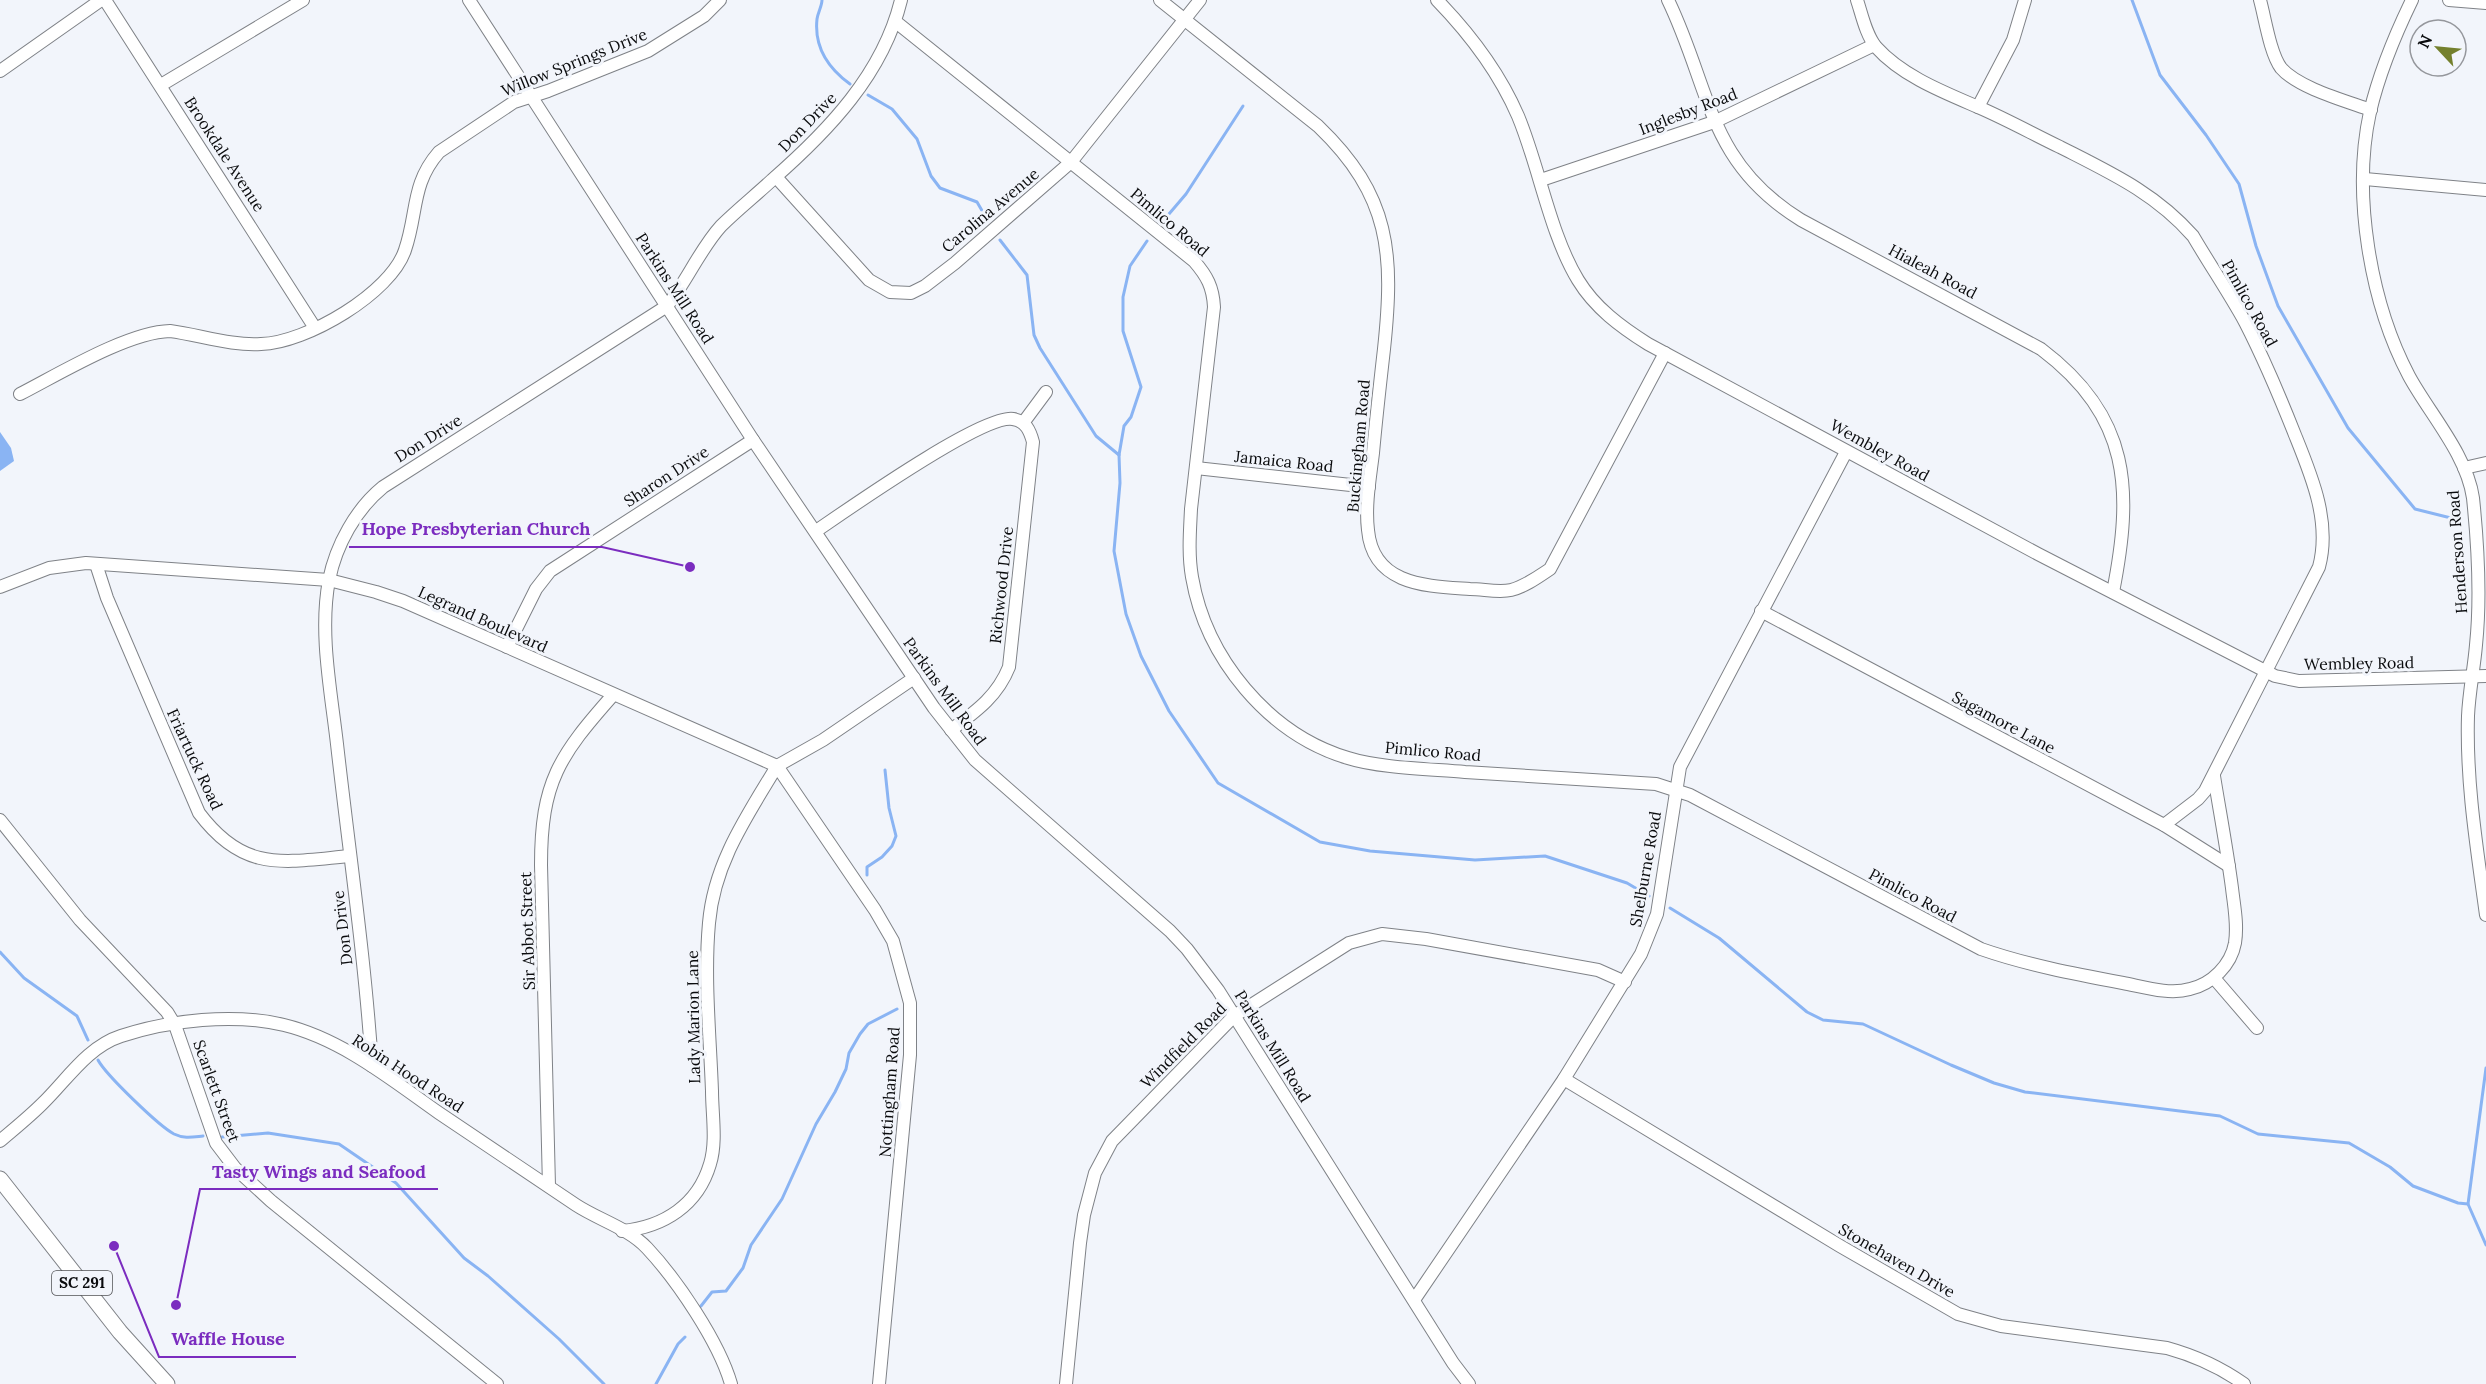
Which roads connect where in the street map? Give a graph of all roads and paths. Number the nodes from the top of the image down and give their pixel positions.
1 (103, 0) edge
2 (303, 0) edge
3 (469, 0) edge
4 (720, 0) edge
5 (901, 0) edge
6 (1160, 0) edge
7 (1200, 0) edge
8 (1437, 0) edge
9 (1668, 0) edge
10 (1857, 0) edge
11 (2025, 0) edge
12 (2260, 0) edge
13 (2412, 0) edge
14 (2449, 0) edge
15 (2486, 3) edge
16 (1184, 19) junction
17 (896, 22) junction
18 (1874, 45) junction
19 (0, 71) edge
20 (161, 85) junction
21 (532, 96) junction
22 (1978, 107) junction
23 (2371, 110) junction
24 (1714, 122) junction
25 (1071, 162) junction
26 (776, 177) junction
27 (2364, 179) junction
28 (1540, 180) junction
29 (2486, 190) edge
30 (667, 306) junction
31 (315, 328) junction
32 (1665, 353) junction
33 (1046, 392) dead end
34 (20, 394) dead end
35 (1023, 423) junction
36 (753, 440) junction
37 (1846, 452) junction
38 (2486, 463) edge
39 (1196, 468) junction
40 (2464, 468) junction
41 (1369, 487) junction
42 (816, 531) junction
43 (96, 564) junction
44 (329, 580) junction
45 (0, 587) edge
46 (2113, 592) junction
47 (1761, 611) junction
48 (507, 647) junction
49 (2265, 672) junction
50 (2486, 676) edge
51 (2473, 677) junction
52 (914, 678) junction
53 (613, 695) junction
54 (951, 730) junction
55 (777, 766) junction
56 (2214, 776) junction
57 (1676, 790) junction
58 (0, 820) edge
59 (2164, 825) junction
60 (350, 856) junction
61 (2229, 866) junction
62 (2486, 915) edge
63 (2214, 978) junction
64 (1625, 982) junction
65 (1234, 1016) junction
66 (175, 1025) junction
67 (2257, 1028) dead end
68 (372, 1066) junction
69 (1564, 1079) junction
70 (0, 1141) edge
71 (0, 1179) edge
72 (549, 1186) junction
73 (622, 1231) junction
74 (1414, 1300) junction
75 (167, 1384) edge
76 (497, 1384) edge
77 (731, 1384) edge
78 (879, 1384) edge
79 (1066, 1384) edge
80 (1469, 1384) edge
81 (2244, 1384) edge

1 - 19 street
1 - 20 street, Brookdale Avenue
2 - 20 street
3 - 21 street, Parkins Mill Road
4 - 21 street, Willow Springs Drive
5 - 17 street, Don Drive
6 - 16 street, Buckingham Road
7 - 16 street, Carolina Avenue
8 - 28 street, Wembley Road
9 - 24 street, Hialeah Road
10 - 18 street, Pimlico Road
11 - 22 street
12 - 23 street
13 - 23 street, Henderson Road
14 - 15 street
16 - 25 street, Carolina Avenue
16 - 41 street, Buckingham Road
17 - 25 street, Pimlico Road
17 - 26 street, Don Drive
18 - 22 street, Pimlico Road
18 - 24 street, Inglesby Road
20 - 31 street, Brookdale Avenue
21 - 30 street, Parkins Mill Road
21 - 31 street, Willow Springs Drive
22 - 49 street, Pimlico Road
23 - 27 street, Henderson Road
24 - 28 street, Inglesby Road
24 - 46 street, Hialeah Road
25 - 26 street, Carolina Avenue
25 - 39 street, Pimlico Road
26 - 30 street, Don Drive
27 - 29 street
27 - 40 street, Henderson Road
28 - 32 street, Wembley Road
30 - 36 street, Parkins Mill Road
30 - 44 street, Don Drive
31 - 34 street, Willow Springs Drive
32 - 37 street, Wembley Road
32 - 41 street, Buckingham Road
33 - 35 street
35 - 42 street
35 - 54 street, Richwood Drive
36 - 42 street, Parkins Mill Road
36 - 48 street, Sharon Drive
37 - 46 street, Wembley Road
37 - 47 street, Shelburne Road
38 - 40 street
39 - 41 street, Jamaica Road
39 - 57 street, Pimlico Road
40 - 51 street, Henderson Road
42 - 52 street, Parkins Mill Road
43 - 44 street, Legrand Boulevard
43 - 45 street, Legrand Boulevard
43 - 60 street, Friartuck Road
44 - 48 street, Legrand Boulevard
44 - 60 street, Don Drive
46 - 49 street, Wembley Road
47 - 57 street, Shelburne Road
47 - 59 street, Sagamore Lane
48 - 53 street, Legrand Boulevard
49 - 51 street, Wembley Road
49 - 56 street, Pimlico Road
50 - 51 street, Wembley Road
51 - 62 street, Henderson Road
52 - 54 street, Parkins Mill Road
52 - 55 street
53 - 55 street, Legrand Boulevard
53 - 72 street, Sir Abbot Street
54 - 65 street, Parkins Mill Road
55 - 73 street, Lady Marion Lane
55 - 78 street, Nottingham Road
56 - 59 street, Pimlico Road
56 - 61 street
57 - 63 street, Pimlico Road
57 - 64 street, Shelburne Road
58 - 66 street, Scarlett Street
59 - 61 street, Sagamore Lane
60 - 68 street, Don Drive
61 - 63 street
63 - 67 street
64 - 65 street, Windfield Road
64 - 69 street, Shelburne Road
65 - 74 street, Parkins Mill Road
65 - 79 street, Windfield Road
66 - 68 street, Robin Hood Road
66 - 70 street, Robin Hood Road
66 - 76 street, Scarlett Street
68 - 72 street, Robin Hood Road
69 - 74 street, Shelburne Road
69 - 81 street, Stonehaven Drive
71 - 75 main road, SC 291
72 - 73 street, Robin Hood Road
73 - 77 street, Robin Hood Road
74 - 80 street, Parkins Mill Road

